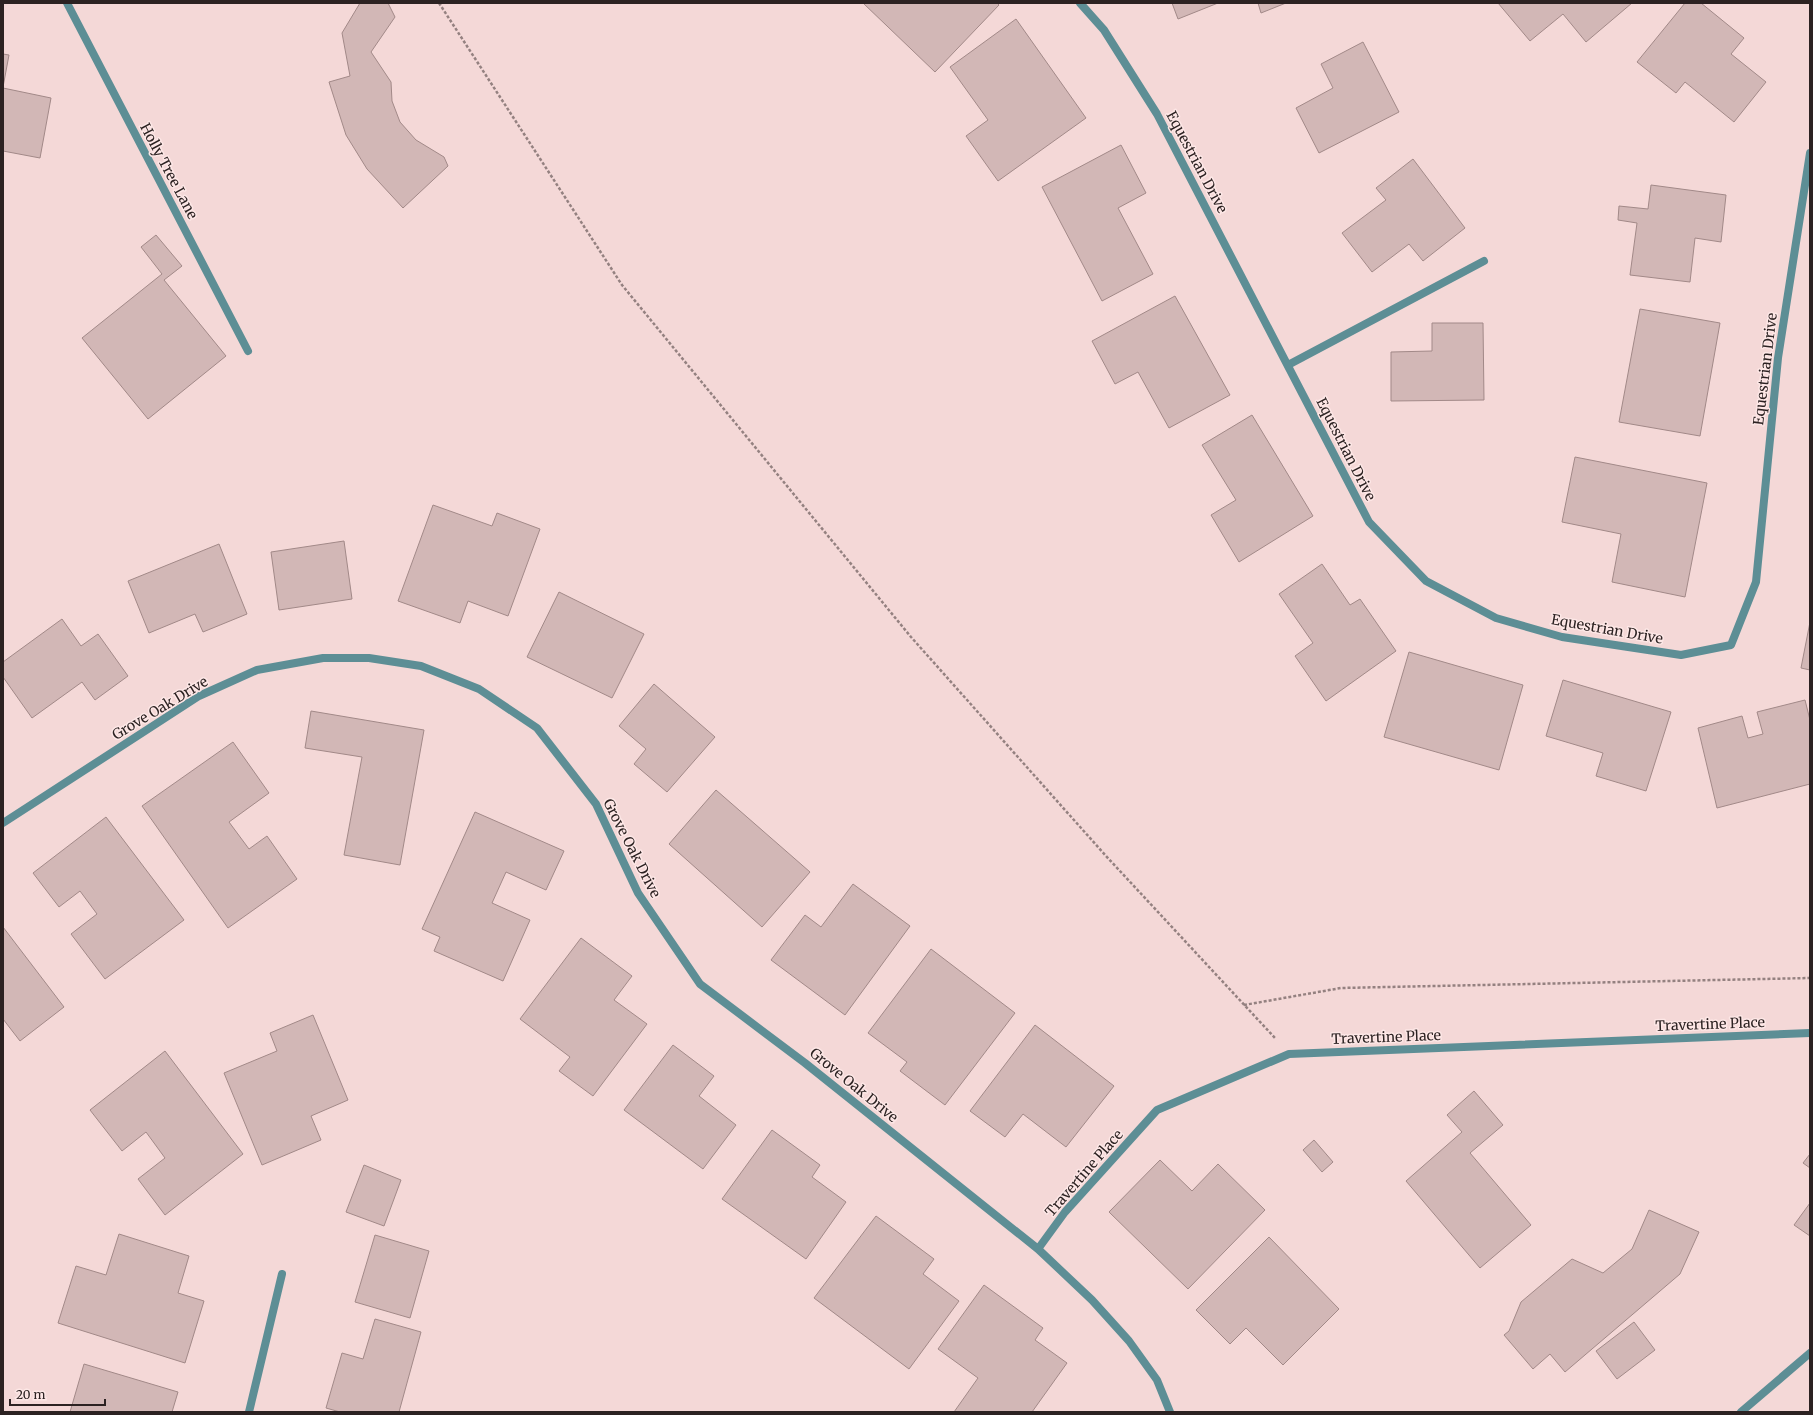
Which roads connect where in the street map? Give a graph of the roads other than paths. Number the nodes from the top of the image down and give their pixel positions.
1 (67, 3) edge
2 (1080, 3) edge
3 (1810, 153) edge
4 (1484, 261) dead end
5 (248, 350) dead end
6 (1288, 365) junction
7 (3, 822) edge
8 (1810, 1033) edge
9 (1038, 1248) junction
10 (282, 1274) dead end
11 (1810, 1353) edge
12 (249, 1412) edge
13 (1170, 1412) edge
14 (1741, 1412) edge

1 - 5 street, Holly Tree Lane
2 - 6 street, Equestrian Drive
3 - 6 street, Equestrian Drive
4 - 6 street
7 - 9 street, Grove Oak Drive
8 - 9 street, Travertine Place
9 - 13 street, Grove Oak Drive
10 - 12 street
11 - 14 street

